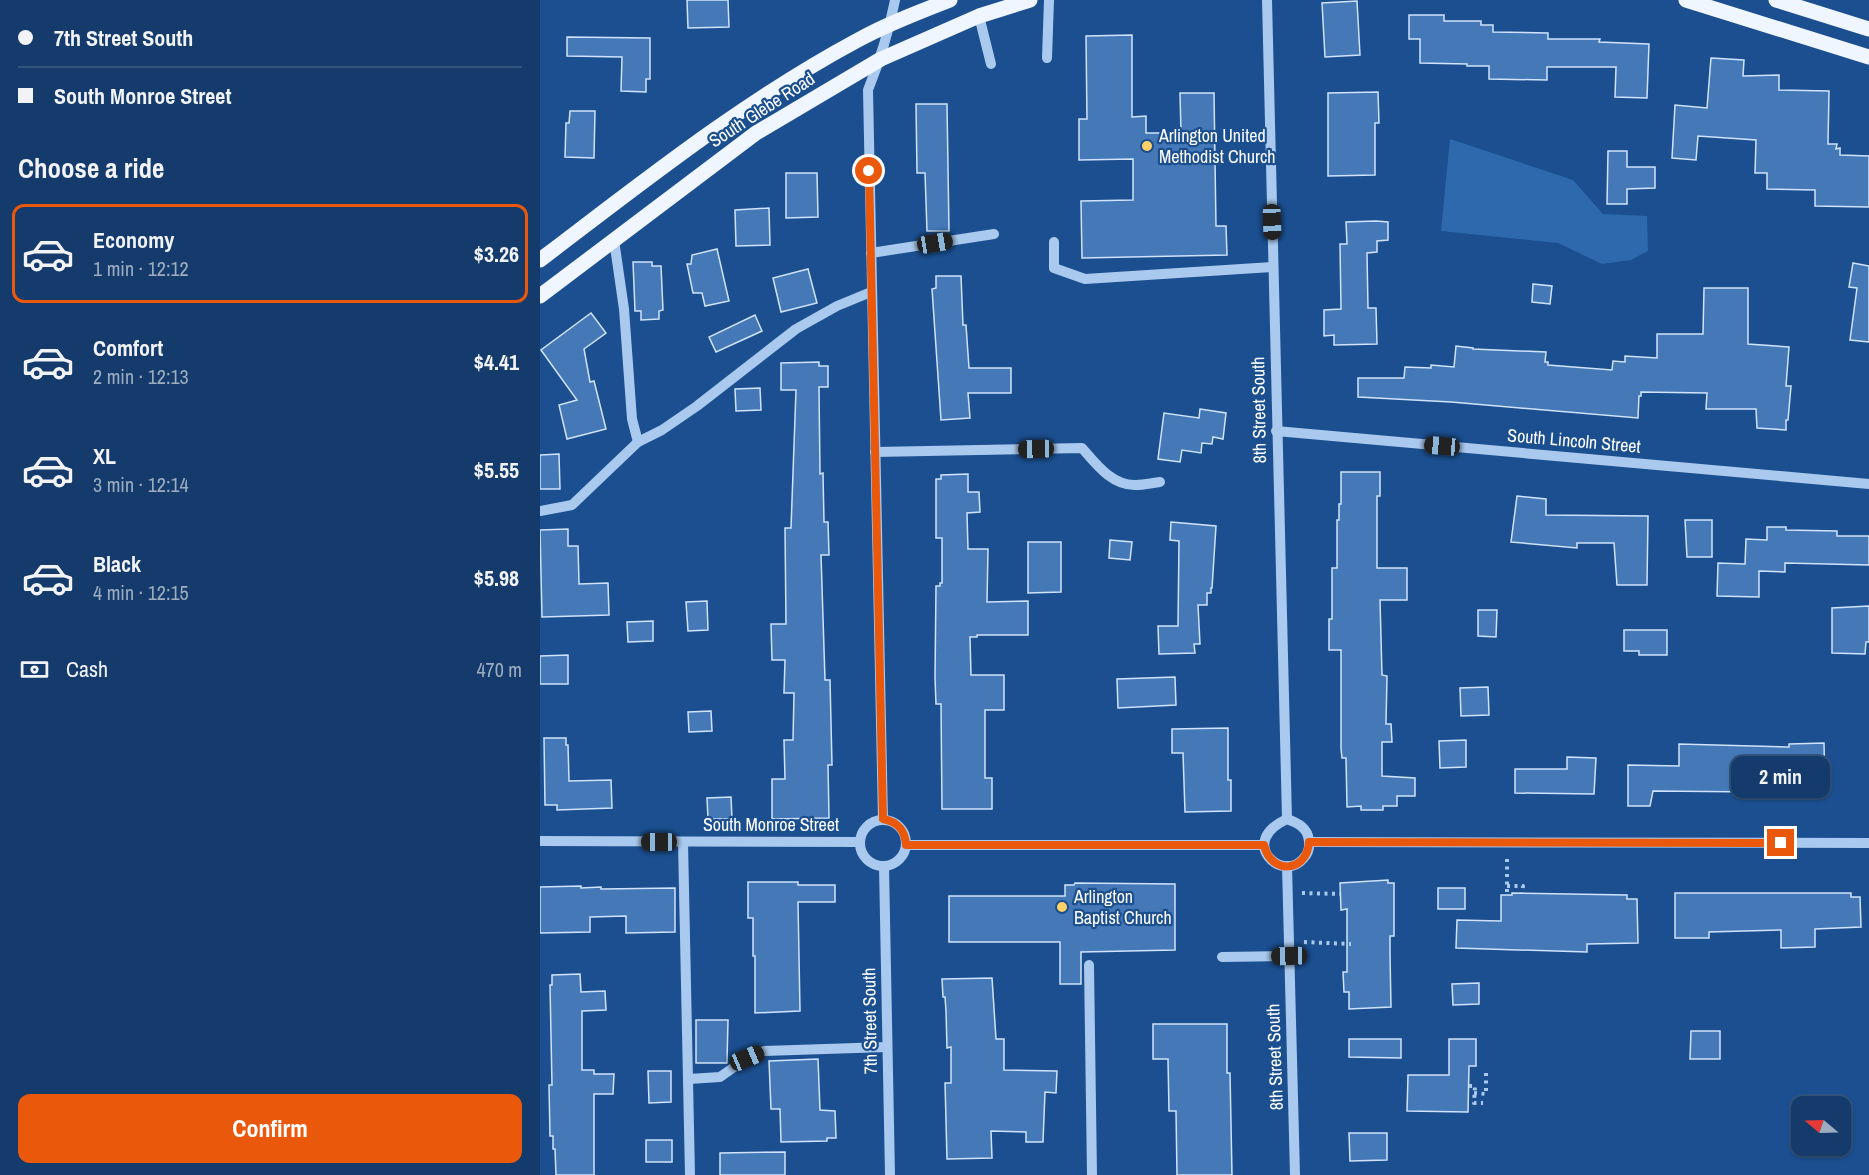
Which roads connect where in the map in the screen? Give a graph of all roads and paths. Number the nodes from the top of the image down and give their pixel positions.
1 (895, 0) edge
2 (950, 0) edge
3 (1030, 0) edge
4 (1049, 0) edge
5 (1267, 0) edge
6 (1686, 0) edge
7 (1776, 0) edge
8 (979, 16) junction
9 (891, 24) junction
10 (1869, 30) edge
11 (1869, 57) edge
12 (1047, 58) dead end
13 (880, 59) junction
14 (991, 64) dead end
15 (994, 234) dead end
16 (614, 240) junction
17 (1054, 242) dead end
18 (871, 253) junction
19 (540, 260) edge
20 (1273, 267) junction
21 (871, 292) junction
22 (540, 296) edge
23 (1276, 431) junction
24 (638, 442) junction
25 (875, 452) junction
26 (1160, 482) dead end
27 (1869, 484) edge
28 (540, 511) edge
29 (883, 819) junction
30 (1287, 819) junction
31 (540, 841) edge
32 (682, 842) junction
33 (859, 842) junction
34 (1309, 842) junction
35 (1508, 842) junction
36 (1869, 843) edge
37 (906, 845) junction
38 (1264, 845) junction
39 (884, 866) junction
40 (1287, 866) junction
41 (1507, 886) junction
42 (1507, 892) dead end
43 (1522, 892) dead end
44 (1288, 893) junction
45 (1341, 894) dead end
46 (1289, 941) junction
47 (1351, 944) dead end
48 (1289, 956) junction
49 (1222, 957) dead end
50 (1089, 965) dead end
51 (886, 1047) junction
52 (1486, 1070) dead end
53 (689, 1079) junction
54 (1469, 1086) dead end
55 (1474, 1093) junction
56 (1483, 1103) dead end
57 (690, 1175) edge
58 (890, 1175) edge
59 (1092, 1175) edge
60 (1295, 1175) edge

1 - 9 street
2 - 9 main road, South Glebe Road
3 - 8 main road, South Glebe Road
4 - 12 street
5 - 20 street, 8th Street South
6 - 11 main road
7 - 10 main road
8 - 13 main road, South Glebe Road
8 - 14 street
9 - 13 street
9 - 19 main road, South Glebe Road
13 - 16 main road, South Glebe Road
13 - 18 street
15 - 18 street
16 - 22 main road, South Glebe Road
16 - 24 street
17 - 20 street
18 - 21 street
20 - 23 street, 8th Street South
21 - 24 street
21 - 25 street
23 - 27 street, South Lincoln Street
23 - 30 street, 8th Street South
24 - 28 street
25 - 26 street
25 - 29 street
29 - 33 street
29 - 37 street
30 - 34 street
30 - 38 street
31 - 32 street, South Monroe Street
32 - 33 street, South Monroe Street
32 - 53 street
33 - 39 street
34 - 35 street
34 - 40 street
35 - 36 street
35 - 41 path
37 - 38 street
37 - 39 street
38 - 40 street
39 - 51 street, 7th Street South
40 - 44 street, 8th Street South
41 - 42 path
41 - 43 path
44 - 45 path
44 - 46 street, 8th Street South
46 - 47 path
46 - 48 street, 8th Street South
48 - 49 street
48 - 60 street, 8th Street South
50 - 59 street
51 - 53 street
51 - 58 street, 7th Street South
52 - 55 path
53 - 57 street
54 - 55 path
55 - 56 path

